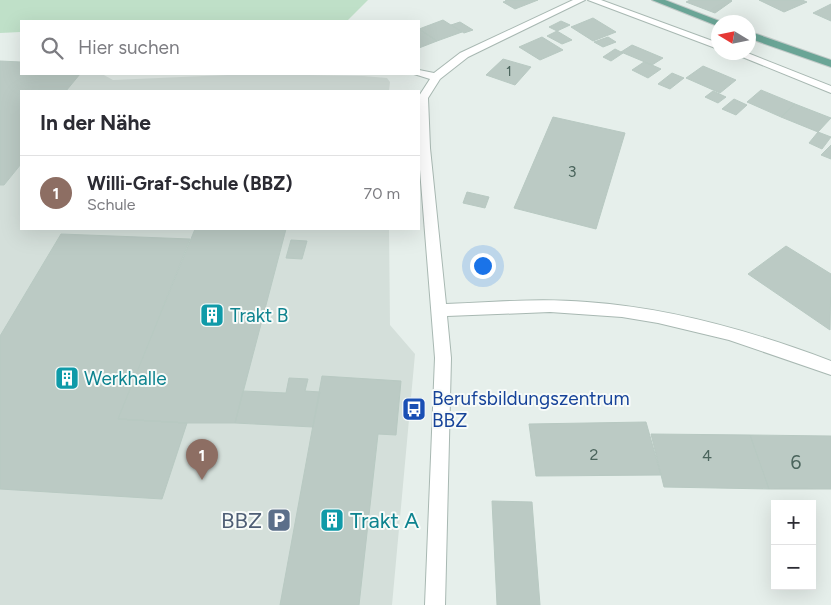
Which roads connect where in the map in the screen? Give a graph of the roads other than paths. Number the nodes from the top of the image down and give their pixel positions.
1 (580, 0) edge
2 (593, 0) edge
3 (657, 0) edge
4 (711, 19) edge
5 (756, 37) edge
6 (711, 43) edge
7 (755, 60) edge
8 (831, 64) edge
9 (420, 73) edge
10 (436, 77) junction
11 (831, 90) edge
12 (439, 310) junction
13 (831, 368) edge
14 (435, 605) edge

1 - 10 street
2 - 6 street
3 - 4 main road
5 - 8 main road
7 - 11 street
9 - 10 street
10 - 12 street
12 - 13 street
12 - 14 street

